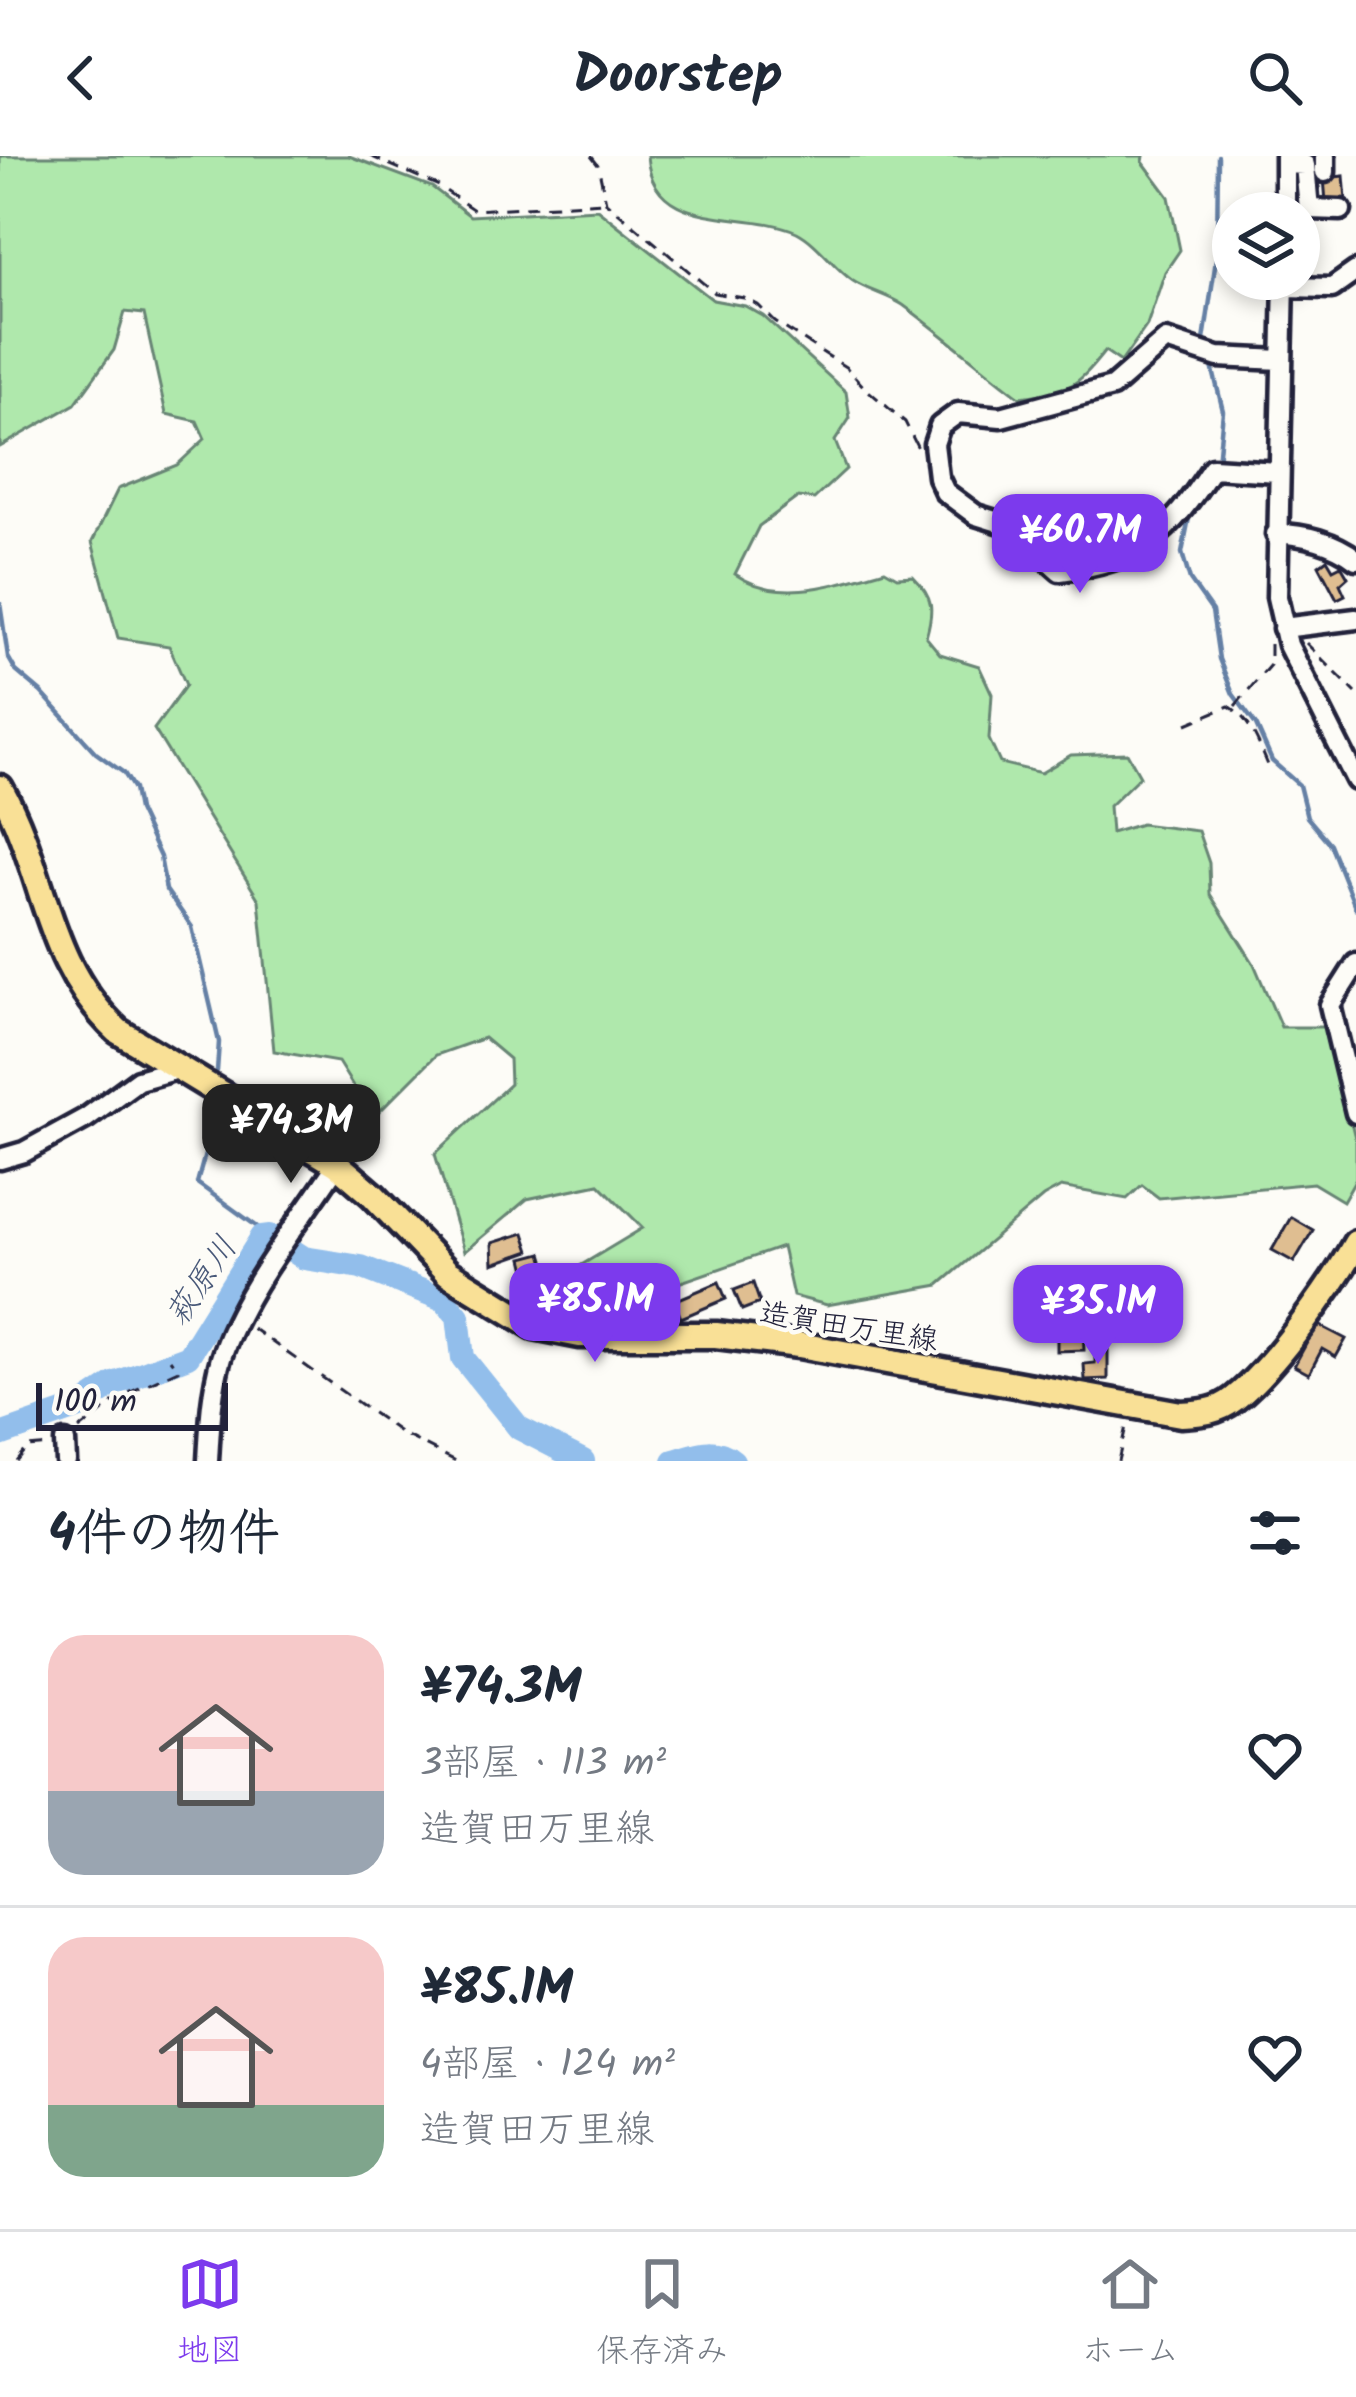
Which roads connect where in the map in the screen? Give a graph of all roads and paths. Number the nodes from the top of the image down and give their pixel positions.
1 (370, 156) edge
2 (591, 156) edge
3 (1285, 160) edge
4 (1285, 192) edge
5 (606, 202) junction
6 (1341, 210) dead end
7 (1356, 272) edge
8 (1320, 287) edge
9 (1283, 300) edge
10 (1281, 360) junction
11 (934, 458) junction
12 (1278, 472) junction
13 (1276, 534) junction
14 (1356, 559) edge
15 (1356, 619) edge
16 (1293, 627) junction
17 (1356, 693) edge
18 (1234, 708) junction
19 (1187, 724) dead end
20 (1270, 772) dead end
21 (1356, 780) edge
22 (0, 788) edge
23 (1356, 964) edge
24 (176, 1064) junction
25 (1356, 1113) edge
26 (0, 1159) edge
27 (337, 1164) junction
28 (1355, 1248) edge
29 (238, 1319) junction
30 (170, 1359) dead end
31 (1129, 1405) junction
32 (65, 1451) edge
33 (16, 1461) edge
34 (208, 1461) edge
35 (456, 1461) edge
36 (1118, 1461) edge

1 - 5 path
2 - 5 path
3 - 4 street
3 - 6 street
5 - 11 path
7 - 8 street
9 - 10 street
10 - 11 street
10 - 12 street
11 - 12 street
12 - 13 street
13 - 14 street
13 - 16 street
15 - 16 street
16 - 17 path
16 - 18 path
16 - 21 street
18 - 19 path
18 - 20 path
22 - 24 main road, 造賀田万里線
23 - 25 street
24 - 26 street
24 - 27 main road, 造賀田万里線
27 - 29 street
27 - 31 main road, 造賀田万里線
28 - 31 main road, 造賀田万里線
29 - 34 street
29 - 35 path
30 - 32 path
31 - 36 path
32 - 33 path

